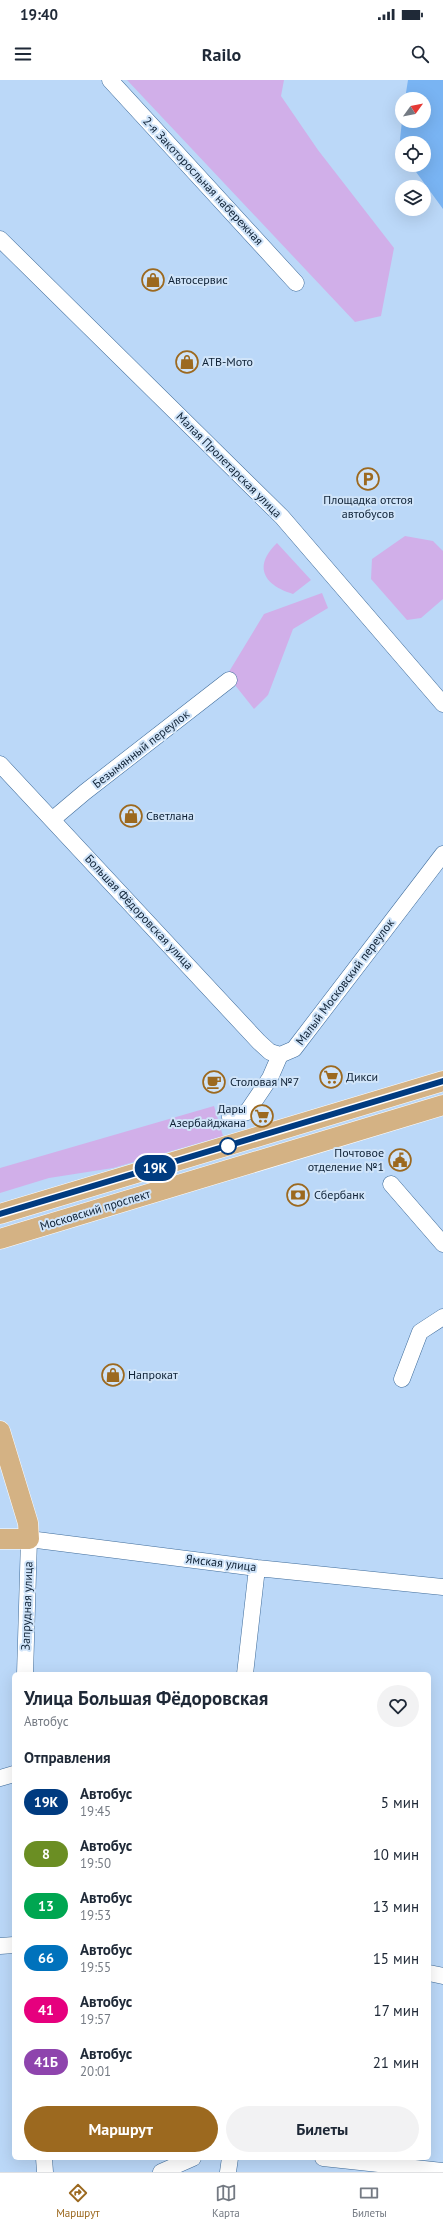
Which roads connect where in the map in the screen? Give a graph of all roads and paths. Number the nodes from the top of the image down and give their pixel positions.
1 (110, 80) edge
2 (0, 239) edge
3 (296, 283) dead end
4 (229, 680) dead end
5 (443, 704) edge
6 (0, 764) edge
7 (53, 820) junction
8 (443, 854) edge
9 (280, 1055) junction
10 (443, 1080) edge
11 (443, 1105) edge
12 (230, 1117) dead end
13 (391, 1184) dead end
14 (0, 1214) edge
15 (0, 1239) edge
16 (443, 1244) edge
17 (443, 1317) edge
18 (402, 1379) dead end
19 (0, 1431) edge
20 (0, 1539) edge
21 (29, 1539) junction
22 (257, 1568) junction
23 (443, 1587) edge
24 (25, 1672) edge
25 (245, 1672) edge
26 (12, 1775) edge
27 (0, 1778) edge
28 (12, 1945) edge
29 (0, 1946) edge
30 (431, 1974) edge
31 (443, 1976) edge
32 (44, 2160) edge
33 (188, 2160) edge
34 (230, 2160) edge
35 (341, 2160) edge
36 (443, 2171) edge
37 (45, 2172) edge
38 (161, 2172) edge
39 (228, 2172) edge

1 - 3 street, 2-я Закоторосльная набережная
2 - 5 street, Малая Пролетарская улица
4 - 7 street, Безымянный переулок
6 - 7 street, Большая Фёдоровская улица
7 - 9 street, Большая Фёдоровская улица
8 - 9 street, Малый Московский переулок
9 - 12 street
10 - 14 main road, Московский проспект
11 - 15 main road, Московский проспект
13 - 16 street
17 - 18 street
19 - 21 main road
20 - 21 main road, Ямская улица
21 - 22 street, Ямская улица
21 - 24 street, Запрудная улица
22 - 23 street, Ямская улица
22 - 25 street
26 - 27 street
28 - 29 street
30 - 31 street
32 - 37 street
33 - 38 street
34 - 39 street
35 - 36 street

